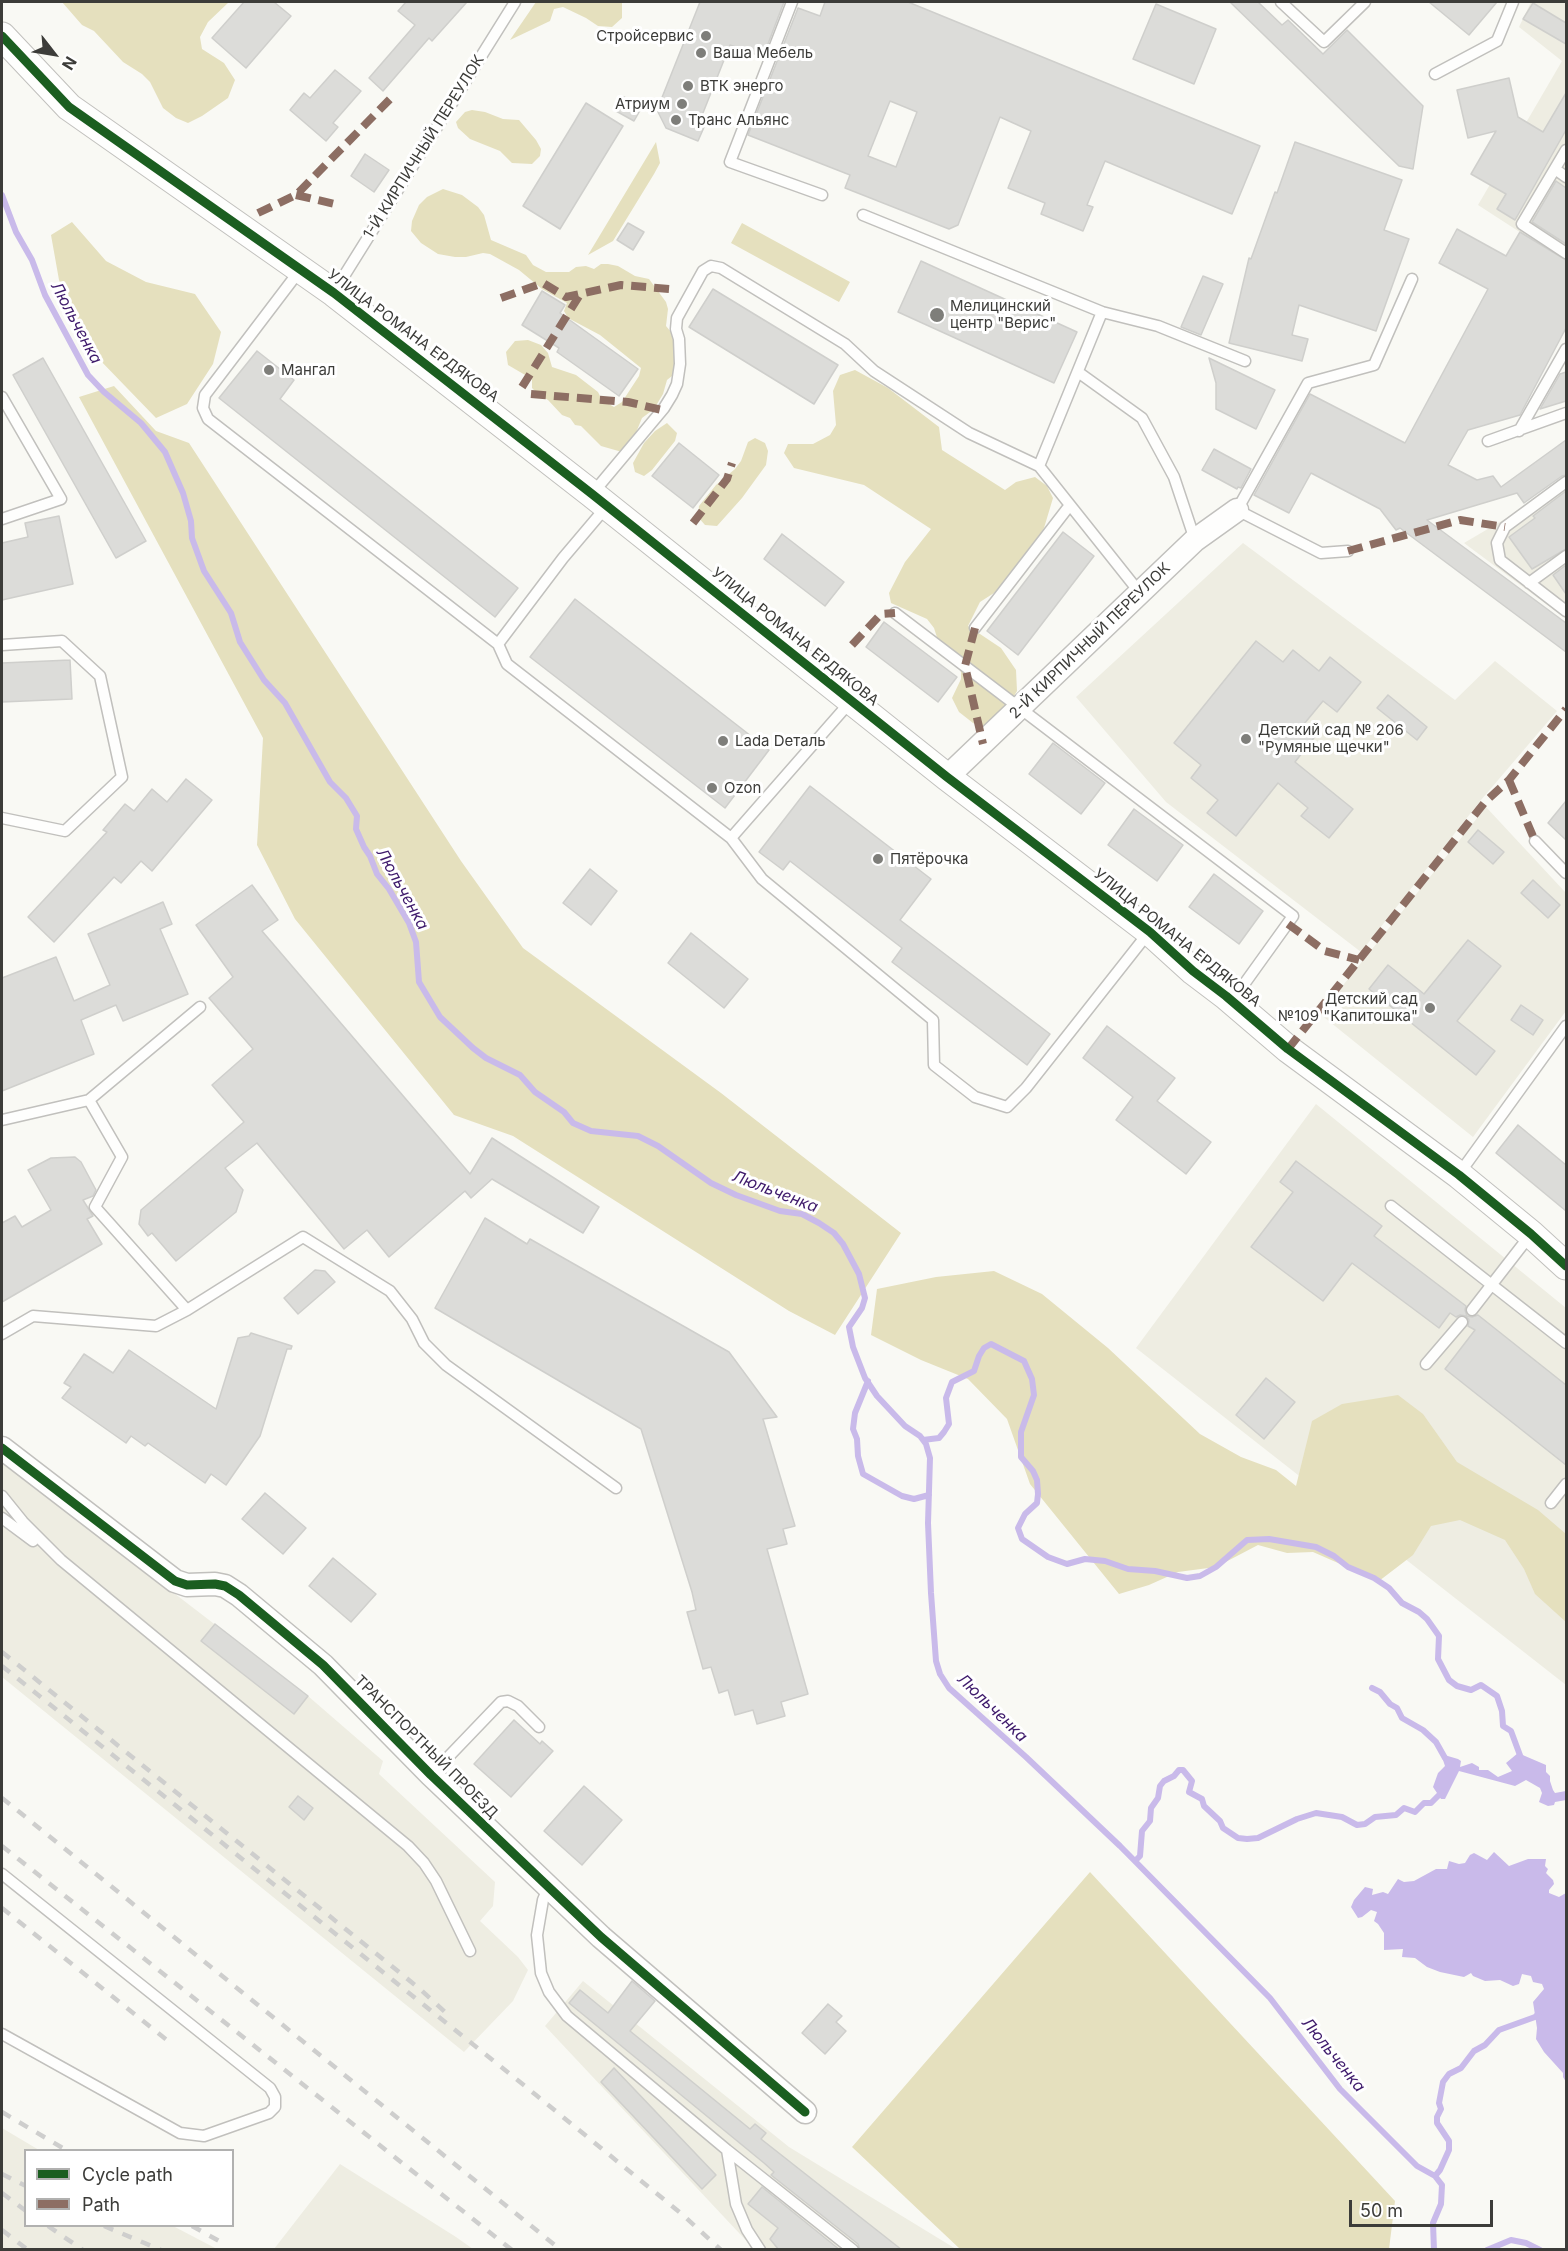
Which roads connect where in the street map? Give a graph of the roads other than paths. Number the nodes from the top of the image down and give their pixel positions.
1 (515, 2) edge
2 (792, 2) edge
3 (1281, 2) edge
4 (1365, 2) edge
5 (1512, 2) edge
6 (2, 36) edge
7 (1435, 74) dead end
8 (1566, 150) edge
9 (1555, 169) junction
10 (1566, 177) edge
11 (822, 195) dead end
12 (863, 215) dead end
13 (1566, 252) edge
14 (300, 270) junction
15 (1412, 279) dead end
16 (334, 293) junction
17 (1102, 312) junction
18 (1566, 349) edge
19 (1245, 362) dead end
20 (1078, 372) junction
21 (2, 397) edge
22 (1566, 413) edge
23 (1519, 431) junction
24 (1488, 441) dead end
25 (1039, 466) junction
26 (1566, 482) edge
27 (599, 500) junction
28 (1070, 505) junction
29 (1237, 510) junction
30 (2, 519) edge
31 (1195, 540) junction
32 (1348, 551) dead end
33 (1566, 556) edge
34 (1529, 583) junction
35 (1140, 593) junction
36 (1566, 611) edge
37 (895, 613) dead end
38 (975, 628) dead end
39 (498, 644) junction
40 (2, 645) edge
41 (851, 700) junction
42 (1020, 707) junction
43 (947, 777) junction
44 (2, 818) edge
45 (731, 838) junction
46 (1535, 841) dead end
47 (1566, 873) edge
48 (1149, 932) junction
49 (1232, 1001) junction
50 (200, 1007) dead end
51 (1566, 1026) edge
52 (88, 1100) junction
53 (2, 1120) edge
54 (1459, 1174) junction
55 (1391, 1206) dead end
56 (1532, 1234) junction
57 (1566, 1266) edge
58 (1493, 1285) junction
59 (187, 1310) junction
60 (1472, 1310) dead end
61 (1462, 1322) dead end
62 (2, 1334) edge
63 (1566, 1343) edge
64 (1426, 1364) dead end
65 (2, 1448) edge
66 (1566, 1485) edge
67 (616, 1488) dead end
68 (2, 1496) edge
69 (1551, 1503) dead end
70 (2, 1518) edge
71 (61, 1560) junction
72 (539, 1727) dead end
73 (431, 1775) junction
74 (2, 1874) edge
75 (548, 1888) junction
76 (470, 1951) dead end
77 (2, 2034) edge
78 (806, 2112) dead end
79 (727, 2150) junction
80 (760, 2250) edge
81 (853, 2250) edge

1 - 16 lane, 1-Й КИРПИЧНЫЙ ПЕРЕУЛОК
2 - 11 lane
3 - 4 lane
5 - 7 lane
6 - 14 street, УЛИЦА РОМАНА ЕРДЯКОВА
8 - 9 lane
9 - 10 lane
9 - 13 lane
12 - 17 lane
14 - 16 street, УЛИЦА РОМАНА ЕРДЯКОВА
14 - 39 lane
15 - 29 lane
16 - 27 street, УЛИЦА РОМАНА ЕРДЯКОВА
17 - 19 lane
17 - 20 lane
18 - 23 lane
20 - 25 lane
20 - 31 lane
21 - 30 lane
22 - 23 lane
23 - 24 lane
25 - 27 lane
25 - 28 lane
26 - 34 lane
27 - 39 lane
27 - 41 street, УЛИЦА РОМАНА ЕРДЯКОВА
28 - 35 lane
28 - 38 lane
29 - 31 street, 2-Й КИРПИЧНЫЙ ПЕРЕУЛОК
29 - 32 lane
31 - 35 street, 2-Й КИРПИЧНЫЙ ПЕРЕУЛОК
33 - 34 lane
34 - 36 lane
35 - 42 street, 2-Й КИРПИЧНЫЙ ПЕРЕУЛОК
37 - 42 lane
39 - 45 lane
40 - 44 lane
41 - 43 street, УЛИЦА РОМАНА ЕРДЯКОВА
41 - 45 lane
42 - 43 street, 2-Й КИРПИЧНЫЙ ПЕРЕУЛОК
42 - 49 lane
43 - 48 street, УЛИЦА РОМАНА ЕРДЯКОВА
45 - 48 lane
46 - 47 lane
48 - 49 street, УЛИЦА РОМАНА ЕРДЯКОВА
49 - 54 street, УЛИЦА РОМАНА ЕРДЯКОВА
50 - 52 lane
51 - 54 lane
52 - 53 lane
52 - 59 lane
54 - 56 street, УЛИЦА РОМАНА ЕРДЯКОВА
55 - 58 lane
56 - 57 street, УЛИЦА РОМАНА ЕРДЯКОВА
56 - 58 lane
58 - 60 lane
58 - 63 lane
59 - 62 lane
59 - 67 lane
61 - 64 lane
65 - 73 street, ТРАНСПОРТНЫЙ ПРОЕЗД
66 - 69 lane
68 - 71 lane
70 - 71 lane
71 - 76 lane
72 - 73 lane
73 - 75 street, ТРАНСПОРТНЫЙ ПРОЕЗД
74 - 77 lane
75 - 78 street, ТРАНСПОРТНЫЙ ПРОЕЗД
75 - 79 lane
79 - 80 lane
79 - 81 lane

